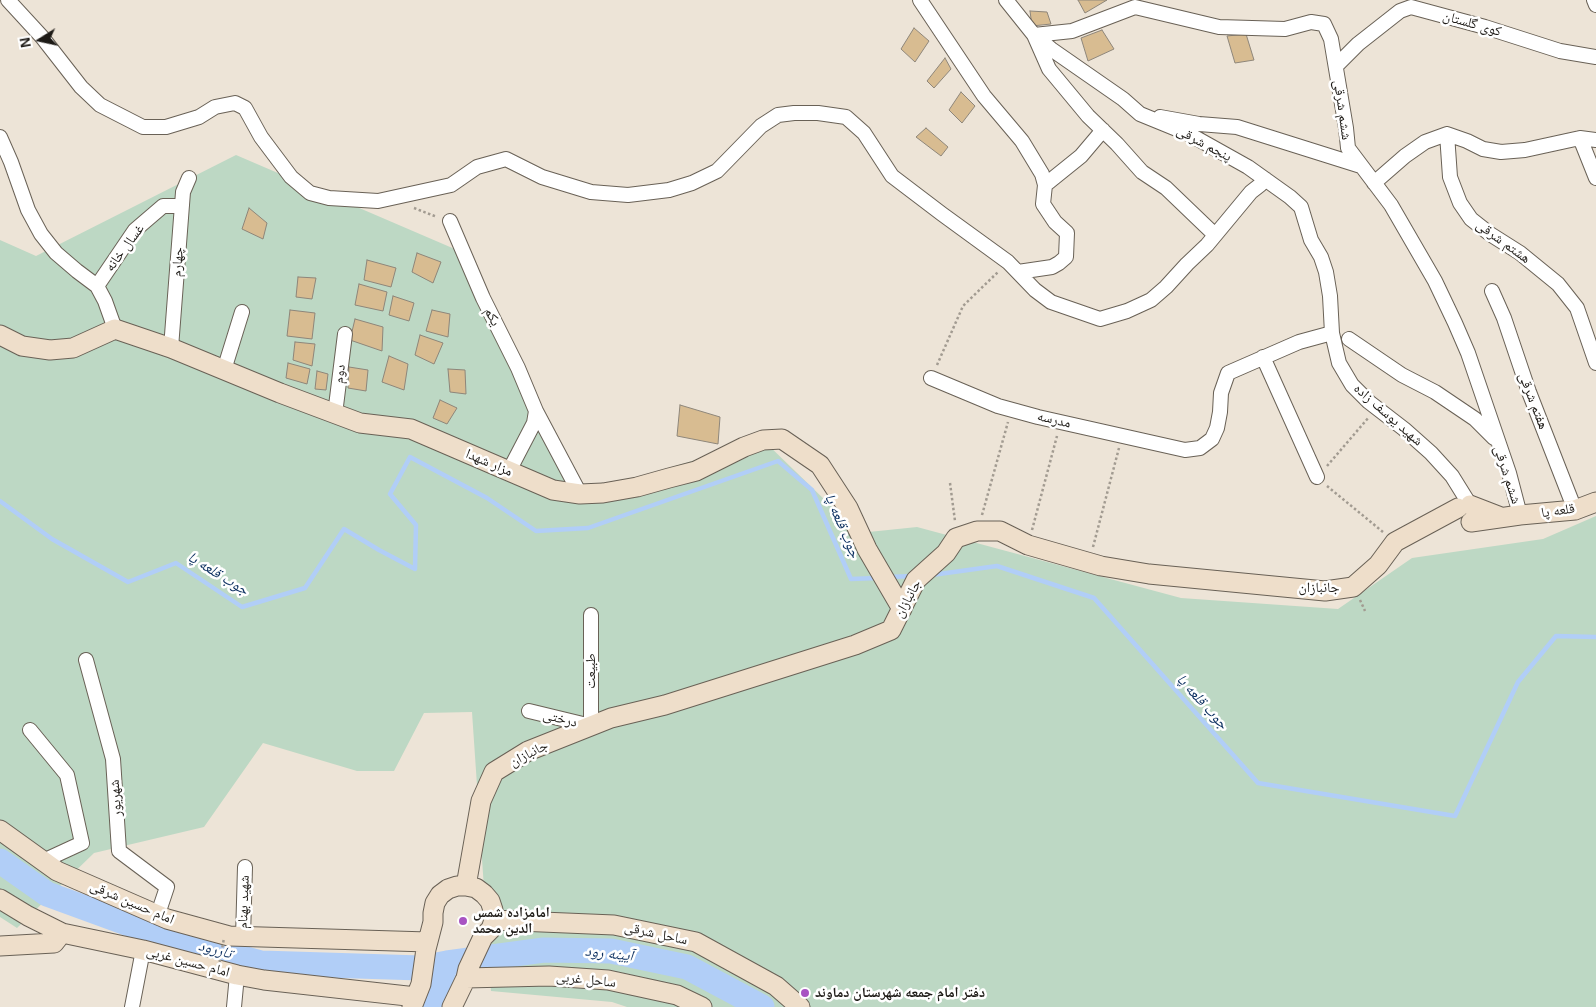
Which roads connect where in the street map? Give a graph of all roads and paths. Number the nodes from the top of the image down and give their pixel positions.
1 (8, 0) edge
2 (920, 0) edge
3 (1006, 0) edge
4 (1594, 0) edge
5 (1410, 4) edge
6 (1596, 5) edge
7 (1435, 7) edge
8 (1034, 35) junction
9 (1596, 57) edge
10 (1336, 66) junction
11 (1140, 114) junction
12 (1103, 130) junction
13 (1446, 134) junction
14 (0, 137) edge
15 (1580, 138) junction
16 (1596, 140) edge
17 (1361, 166) junction
18 (189, 178) dead end
19 (1596, 178) edge
20 (1265, 179) junction
21 (1374, 183) junction
22 (1045, 185) junction
23 (392, 198) junction
24 (182, 206) junction
25 (450, 222) joint
26 (1215, 235) junction
27 (1008, 262) junction
28 (1018, 272) junction
29 (98, 286) junction
30 (1492, 292) dead end
31 (242, 312) dead end
32 (115, 329) junction
33 (1332, 333) junction
34 (346, 334) dead end
35 (0, 335) edge
36 (1348, 339) dead end
37 (172, 348) junction
38 (1263, 357) junction
39 (1596, 363) edge
40 (224, 370) junction
41 (931, 378) joint
42 (1377, 408) junction
43 (1012, 410) junction
44 (536, 411) junction
45 (335, 414) junction
46 (1061, 422) junction
47 (1123, 436) junction
48 (1496, 440) junction
49 (509, 472) junction
50 (1317, 477) junction
51 (950, 483) dead end
52 (580, 494) junction
53 (1596, 502) edge
54 (1575, 510) junction
55 (1465, 514) junction
56 (1511, 516) junction
57 (977, 531) junction
58 (956, 538) junction
59 (1395, 542) junction
60 (1028, 546) junction
61 (1088, 563) junction
62 (902, 609) junction
63 (591, 615) dead end
64 (86, 660) dead end
65 (529, 711) dead end
66 (591, 726) junction
67 (30, 730) dead end
68 (0, 830) edge
69 (43, 861) junction
70 (245, 867) dead end
71 (466, 886) junction
72 (0, 898) edge
73 (158, 914) junction
74 (494, 920) junction
75 (62, 933) junction
76 (224, 938) dead end
77 (243, 938) junction
78 (0, 946) edge
79 (427, 946) junction
80 (143, 950) junction
81 (218, 972) dead end
82 (467, 973) junction
83 (236, 975) junction
84 (416, 996) edge
85 (132, 1007) edge
86 (234, 1007) edge
87 (452, 1007) edge
88 (702, 1007) edge
89 (800, 1007) edge

1 - 23 street
2 - 22 street
3 - 8 street, پنجم شرقی
4 - 6 street
5 - 7 street, کوی گلستان
5 - 10 street, کوی گلستان
7 - 9 street, کوی گلستان
8 - 10 street, ششم شرقی
8 - 11 street, پنجم شرقی
8 - 12 street
10 - 17 street, ششم شرقی
11 - 17 street
11 - 20 street, پنجم شرقی
12 - 22 street
12 - 26 street
13 - 15 street
13 - 21 street
13 - 39 street, هشتم شرقی
14 - 29 street
15 - 16 street
15 - 19 street
17 - 21 street, ششم شرقی
18 - 24 street, چهارم
20 - 26 street
20 - 33 street, پنجم شرقی
21 - 48 street, ششم شرقی
22 - 28 street
23 - 25 path
23 - 27 street
24 - 29 street, غسال خانه
24 - 37 street, چهارم
25 - 44 street, یکم
26 - 28 street
27 - 28 street
27 - 41 path
29 - 32 street
30 - 54 street, هفتم شرقی
31 - 40 street
32 - 35 street
32 - 37 street, مزار شهدا
33 - 38 street
33 - 42 street, شهید یوسف زاده
34 - 45 street, دوم
36 - 48 street
37 - 40 street, مزار شهدا
38 - 47 street, مدرسه
38 - 50 street
40 - 45 street, مزار شهدا
41 - 43 street, مدرسه
42 - 50 path
42 - 55 street, شهید یوسف زاده
43 - 46 street, مدرسه
43 - 57 path
44 - 49 street
44 - 52 street, یکم
45 - 49 street, مزار شهدا
46 - 47 street, مدرسه
46 - 60 path
47 - 61 path
48 - 56 street, ششم شرقی
49 - 52 street, مزار شهدا
50 - 59 path
51 - 58 path
52 - 62 street, مزار شهدا
53 - 54 street, قلعه پا
54 - 56 street, قلعه پا
55 - 56 street
55 - 59 street
57 - 58 street, جانبازان
57 - 60 street, جانبازان
58 - 62 street, جانبازان
59 - 61 street, جانبازان
60 - 61 street, جانبازان
62 - 66 street, جانبازان
63 - 66 street, طبیعت
64 - 73 street, شهریور
65 - 66 street, درختی
66 - 71 street, جانبازان
67 - 69 street
68 - 69 street, امام حسین شرقی
69 - 73 street, امام حسین شرقی
70 - 77 street, شهید بهنام
71 - 74 street
71 - 79 street
72 - 75 street, امام حسین غربی
73 - 77 street, امام حسین شرقی
74 - 82 street
74 - 89 street, ساحل شرقی
75 - 78 street
75 - 80 street, امام حسین غربی
76 - 81 path, bridge
77 - 79 street, امام حسین شرقی
79 - 84 street
80 - 83 street, امام حسین غربی
80 - 85 street
82 - 87 street
82 - 88 street, ساحل غربی
83 - 84 street, امام حسین غربی
83 - 86 street

